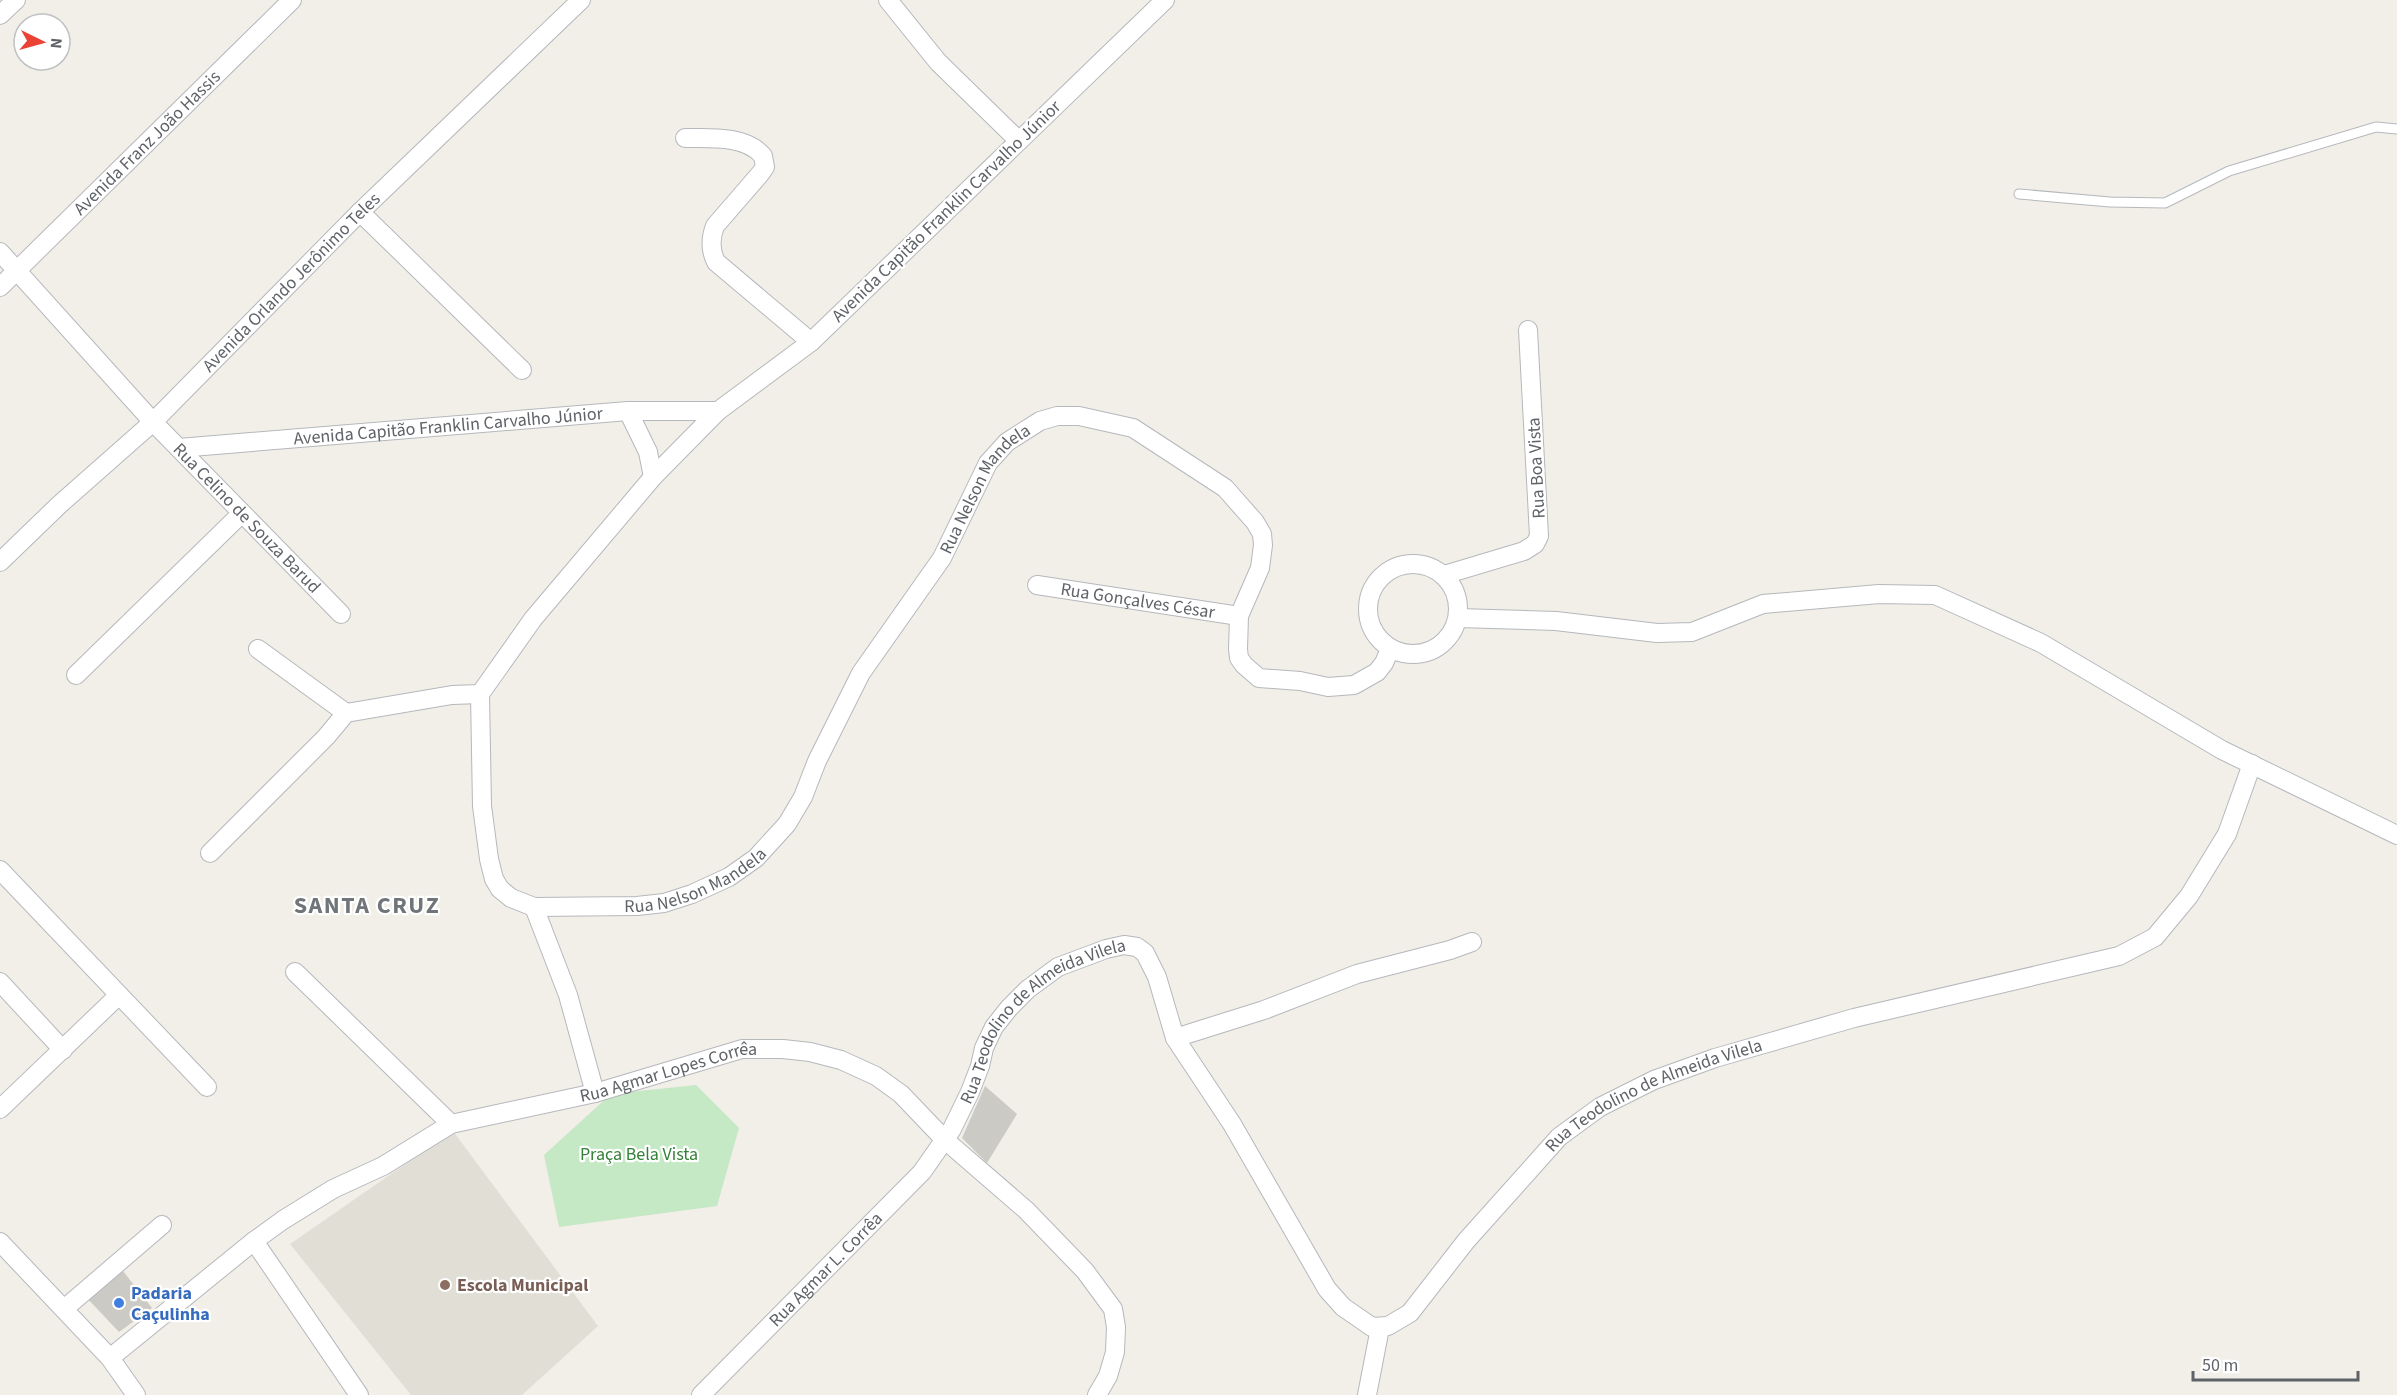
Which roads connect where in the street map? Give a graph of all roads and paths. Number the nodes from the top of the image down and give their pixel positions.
1 (16, 0) edge
2 (292, 0) edge
3 (581, 0) edge
4 (888, 0) edge
5 (1166, 0) edge
6 (0, 15) edge
7 (2397, 129) edge
8 (685, 138) dead end
9 (1018, 140) junction
10 (2019, 194) dead end
11 (360, 212) junction
12 (0, 252) edge
13 (17, 270) junction
14 (0, 287) edge
15 (1528, 330) dead end
16 (811, 342) junction
17 (522, 370) dead end
18 (628, 411) junction
19 (718, 411) junction
20 (153, 422) junction
21 (179, 448) junction
22 (653, 477) junction
23 (242, 513) junction
24 (0, 562) edge
25 (1444, 575) junction
26 (1037, 585) dead end
27 (341, 614) dead end
28 (1239, 615) junction
29 (1458, 618) junction
30 (258, 649) dead end
31 (1390, 649) junction
32 (76, 675) dead end
33 (480, 694) junction
34 (346, 713) junction
35 (2252, 764) junction
36 (2397, 835) edge
37 (210, 853) dead end
38 (0, 870) edge
39 (539, 907) junction
40 (1472, 942) dead end
41 (295, 972) dead end
42 (0, 982) edge
43 (118, 995) junction
44 (1175, 1038) junction
45 (63, 1050) junction
46 (207, 1087) dead end
47 (595, 1093) junction
48 (0, 1109) edge
49 (451, 1124) junction
50 (945, 1140) junction
51 (162, 1226) dead end
52 (254, 1241) junction
53 (0, 1242) edge
54 (64, 1309) junction
55 (1380, 1328) junction
56 (110, 1358) junction
57 (136, 1395) edge
58 (359, 1395) edge
59 (701, 1395) edge
60 (1097, 1395) edge
61 (1367, 1395) edge

1 - 6 street
2 - 13 street, Avenida Franz João Hassis
3 - 11 street, Avenida Orlando Jerônimo Teles
4 - 9 street
5 - 9 street, Avenida Capitão Franklin Carvalho Júnior
7 - 10 lane
8 - 16 street
9 - 16 street, Avenida Capitão Franklin Carvalho Júnior
11 - 17 street
11 - 20 street, Avenida Orlando Jerônimo Teles
12 - 13 street, Rua Celino de Souza Barud
13 - 14 street, Avenida Franz João Hassis
13 - 20 street, Rua Celino de Souza Barud
15 - 25 street, Rua Boa Vista
16 - 19 street, Avenida Capitão Franklin Carvalho Júnior
18 - 19 street, Avenida Capitão Franklin Carvalho Júnior
18 - 21 street, Avenida Capitão Franklin Carvalho Júnior
18 - 22 street
19 - 22 street, Avenida Capitão Franklin Carvalho Júnior
20 - 21 street, Rua Celino de Souza Barud
20 - 24 street, Avenida Orlando Jerônimo Teles
21 - 23 street, Rua Celino de Souza Barud
22 - 33 street, Avenida Capitão Franklin Carvalho Júnior
23 - 27 street, Rua Celino de Souza Barud
23 - 32 street
25 - 29 street
25 - 31 street
26 - 28 street, Rua Gonçalves César
28 - 31 street, Rua Nelson Mandela
28 - 39 street, Rua Nelson Mandela
29 - 31 street
29 - 35 street
30 - 34 street
33 - 34 street
33 - 39 street
34 - 37 street
35 - 36 street
35 - 55 street, Rua Teodolino de Almeida Vilela
38 - 43 street
39 - 47 street
40 - 44 street
41 - 49 street
42 - 45 street
43 - 45 street
43 - 46 street
44 - 50 street, Rua Teodolino de Almeida Vilela
44 - 55 street, Rua Teodolino de Almeida Vilela
45 - 48 street
47 - 49 street, Rua Agmar Lopes Corrêa
47 - 50 street, Rua Agmar Lopes Corrêa
49 - 52 street, Rua Agmar Lopes Corrêa
50 - 59 street, Rua Agmar L. Corrêa
50 - 60 street, Rua Agmar Lopes Corrêa
51 - 54 street
52 - 56 street, Rua Agmar Lopes Corrêa
52 - 58 street
53 - 54 street
54 - 56 street
55 - 61 street
56 - 57 street

